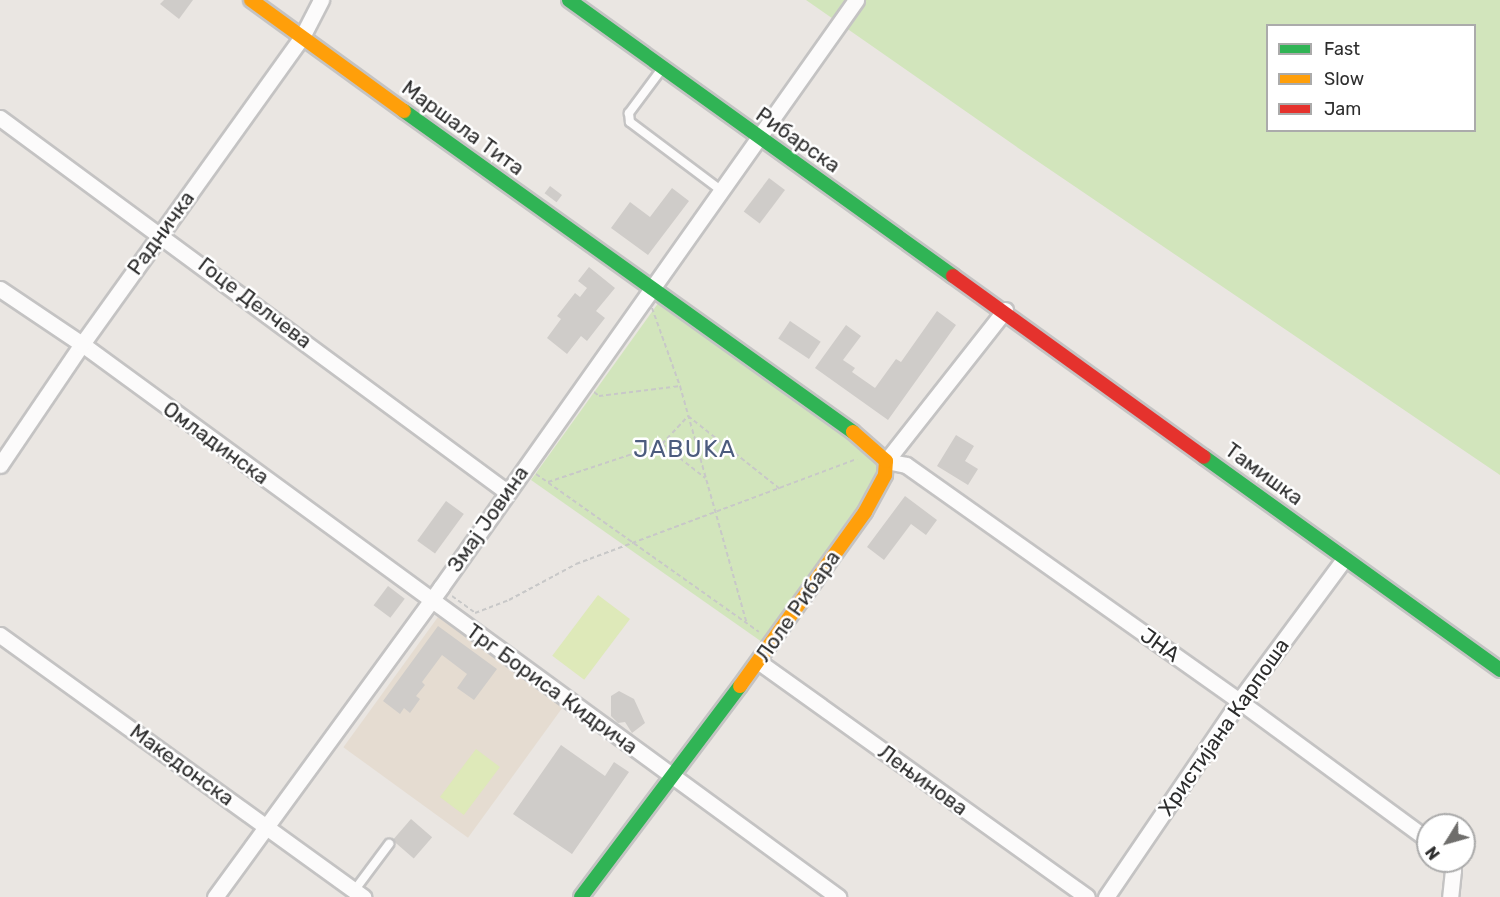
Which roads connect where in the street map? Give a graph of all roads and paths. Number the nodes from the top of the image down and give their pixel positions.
1 (251, 0) edge
2 (321, 0) edge
3 (569, 0) edge
4 (856, 0) edge
5 (302, 37) junction
6 (662, 69) junction
7 (0, 118) edge
8 (759, 140) junction
9 (722, 191) junction
10 (161, 233) junction
11 (654, 286) junction
12 (0, 289) edge
13 (643, 301) junction
14 (1005, 310) junction
15 (82, 344) junction
16 (584, 385) junction
17 (680, 386) junction
18 (688, 416) junction
19 (662, 444) junction
20 (875, 448) junction
21 (886, 461) junction
22 (0, 465) edge
23 (526, 466) junction
24 (705, 478) junction
25 (548, 482) junction
26 (780, 489) junction
27 (507, 492) junction
28 (716, 514) junction
29 (634, 543) junction
30 (1344, 559) junction
31 (441, 587) junction
32 (431, 600) junction
33 (747, 624) junction
34 (0, 635) edge
35 (774, 641) junction
36 (759, 662) junction
37 (1500, 670) edge
38 (1239, 701) junction
39 (673, 779) junction
40 (267, 826) junction
41 (1416, 831) edge
42 (389, 844) dead end
43 (1453, 873) edge
44 (359, 894) edge
45 (216, 897) edge
46 (581, 897) edge
47 (838, 897) edge
48 (1087, 897) edge
49 (1106, 897) edge
50 (1450, 897) edge

1 - 5 main road, Маршала Тита
2 - 5 street, Радничка
3 - 6 main road, Рибарска
4 - 8 street, Змај Јовина
5 - 10 street, Радничка
5 - 11 main road, Маршала Тита
6 - 8 main road, Рибарска
6 - 9 lane
7 - 10 street, Гоце Делчева
8 - 9 street, Змај Јовина
8 - 14 main road, Рибарска
9 - 11 street, Змај Јовина
10 - 15 street, Радничка
10 - 27 street, Гоце Делчева
11 - 13 street, Змај Јовина
11 - 20 main road
12 - 15 street, Омладинска
13 - 16 street, Змај Јовина
13 - 17 path
14 - 21 street, Лоле Рибара
14 - 30 main road, Тамишка
15 - 22 street, Радничка
15 - 32 street, Омладинска
16 - 17 path
16 - 23 street, Змај Јовина
17 - 18 path
18 - 19 path
18 - 24 path
18 - 26 path
19 - 24 path
19 - 25 path
20 - 21 main road
20 - 26 path
21 - 35 main road, Лоле Рибара
21 - 38 street, ЈНА
23 - 25 path
23 - 27 street, Змај Јовина
24 - 28 path
25 - 29 path
26 - 28 path
27 - 31 street, Змај Јовина
28 - 29 path
28 - 33 path
29 - 31 path
29 - 33 path
30 - 37 main road, Тамишка
30 - 38 street, Христијана Карпоша
31 - 32 street, Змај Јовина
32 - 39 street, Трг Бориса Кидрича
32 - 40 street, Змај Јовина
33 - 35 path
34 - 40 street, Македонска
35 - 36 main road, Лоле Рибара
36 - 39 main road, Лоле Рибара
36 - 48 street, Лењинова
38 - 41 street, ЈНА
38 - 49 street, Христијана Карпоша
39 - 46 main road, Лоле Рибара
39 - 47 street, Трг Бориса Кидрича
40 - 44 street, Македонска
40 - 45 street, Змај Јовина
42 - 44 lane
43 - 50 street

